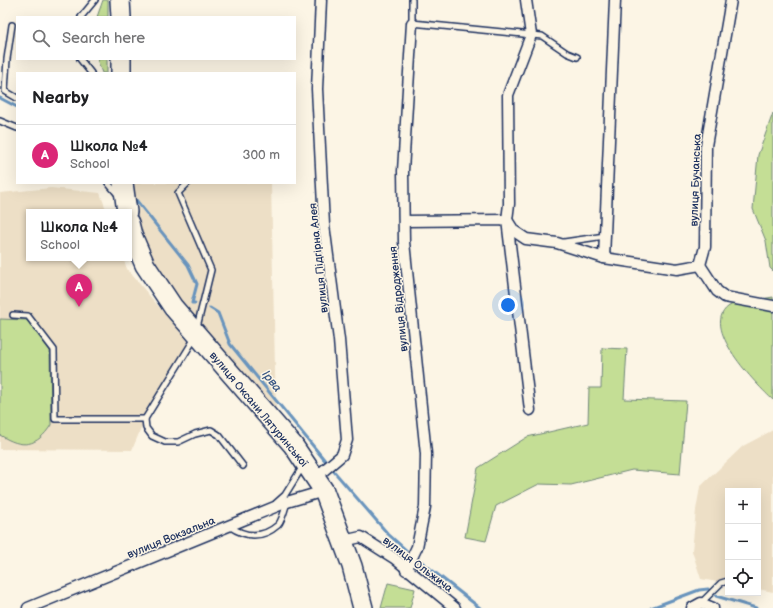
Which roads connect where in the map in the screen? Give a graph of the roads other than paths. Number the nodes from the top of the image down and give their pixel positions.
1 (95, 0) edge
2 (120, 0) edge
3 (321, 0) edge
4 (412, 0) edge
5 (526, 0) edge
6 (614, 0) edge
7 (731, 0) edge
8 (82, 16) edge
9 (121, 16) edge
10 (412, 23) junction
11 (12, 25) dead end
12 (531, 35) junction
13 (577, 57) dead end
14 (81, 60) edge
15 (121, 60) edge
16 (90, 72) edge
17 (121, 72) edge
18 (16, 97) edge
19 (0, 121) edge
20 (16, 128) edge
21 (109, 184) edge
22 (123, 184) edge
23 (187, 184) edge
24 (126, 208) edge
25 (508, 220) junction
26 (404, 221) junction
27 (132, 235) edge
28 (605, 236) junction
29 (557, 243) junction
30 (604, 258) junction
31 (700, 265) junction
32 (773, 306) edge
33 (13, 315) dead end
34 (197, 336) junction
35 (530, 410) dead end
36 (145, 419) junction
37 (243, 466) dead end
38 (315, 477) junction
39 (287, 502) junction
40 (270, 510) junction
41 (229, 526) junction
42 (343, 541) junction
43 (406, 570) junction
44 (725, 581) edge
45 (701, 603) junction
46 (28, 608) edge
47 (363, 608) edge
48 (455, 608) edge
49 (692, 608) edge
50 (713, 608) edge

1 - 8 lane
2 - 9 highway
3 - 38 street, вулиця Підгірна Алея
4 - 10 lane
5 - 12 street
6 - 28 street
7 - 31 street, вулиця Бучанська
10 - 12 lane
10 - 26 street, вулиця Відродження
11 - 18 lane
12 - 13 lane
12 - 25 street
14 - 16 lane
15 - 17 highway
19 - 20 lane
21 - 24 lane
22 - 24 highway
23 - 34 lane
25 - 26 street
25 - 29 street
25 - 35 street
26 - 43 street, вулиця Відродження
27 - 34 highway, вулиця Оксани Лятуринської
28 - 29 lane
28 - 30 street
29 - 30 street
30 - 31 street
31 - 32 street
33 - 36 lane
34 - 36 lane
34 - 38 highway, вулиця Оксани Лятуринської
36 - 37 lane
38 - 39 street, вулиця Вокзальна
38 - 40 lane
38 - 42 highway, вулиця Оксани Лятуринської
39 - 40 street, вулиця Вокзальна
39 - 41 lane
40 - 41 street, вулиця Вокзальна
41 - 46 street, вулиця Вокзальна
42 - 43 street, вулиця Ольжича
42 - 47 highway, вулиця Оксани Лятуринської
43 - 48 street, вулиця Ольжича
44 - 45 lane
45 - 49 street
45 - 50 street

